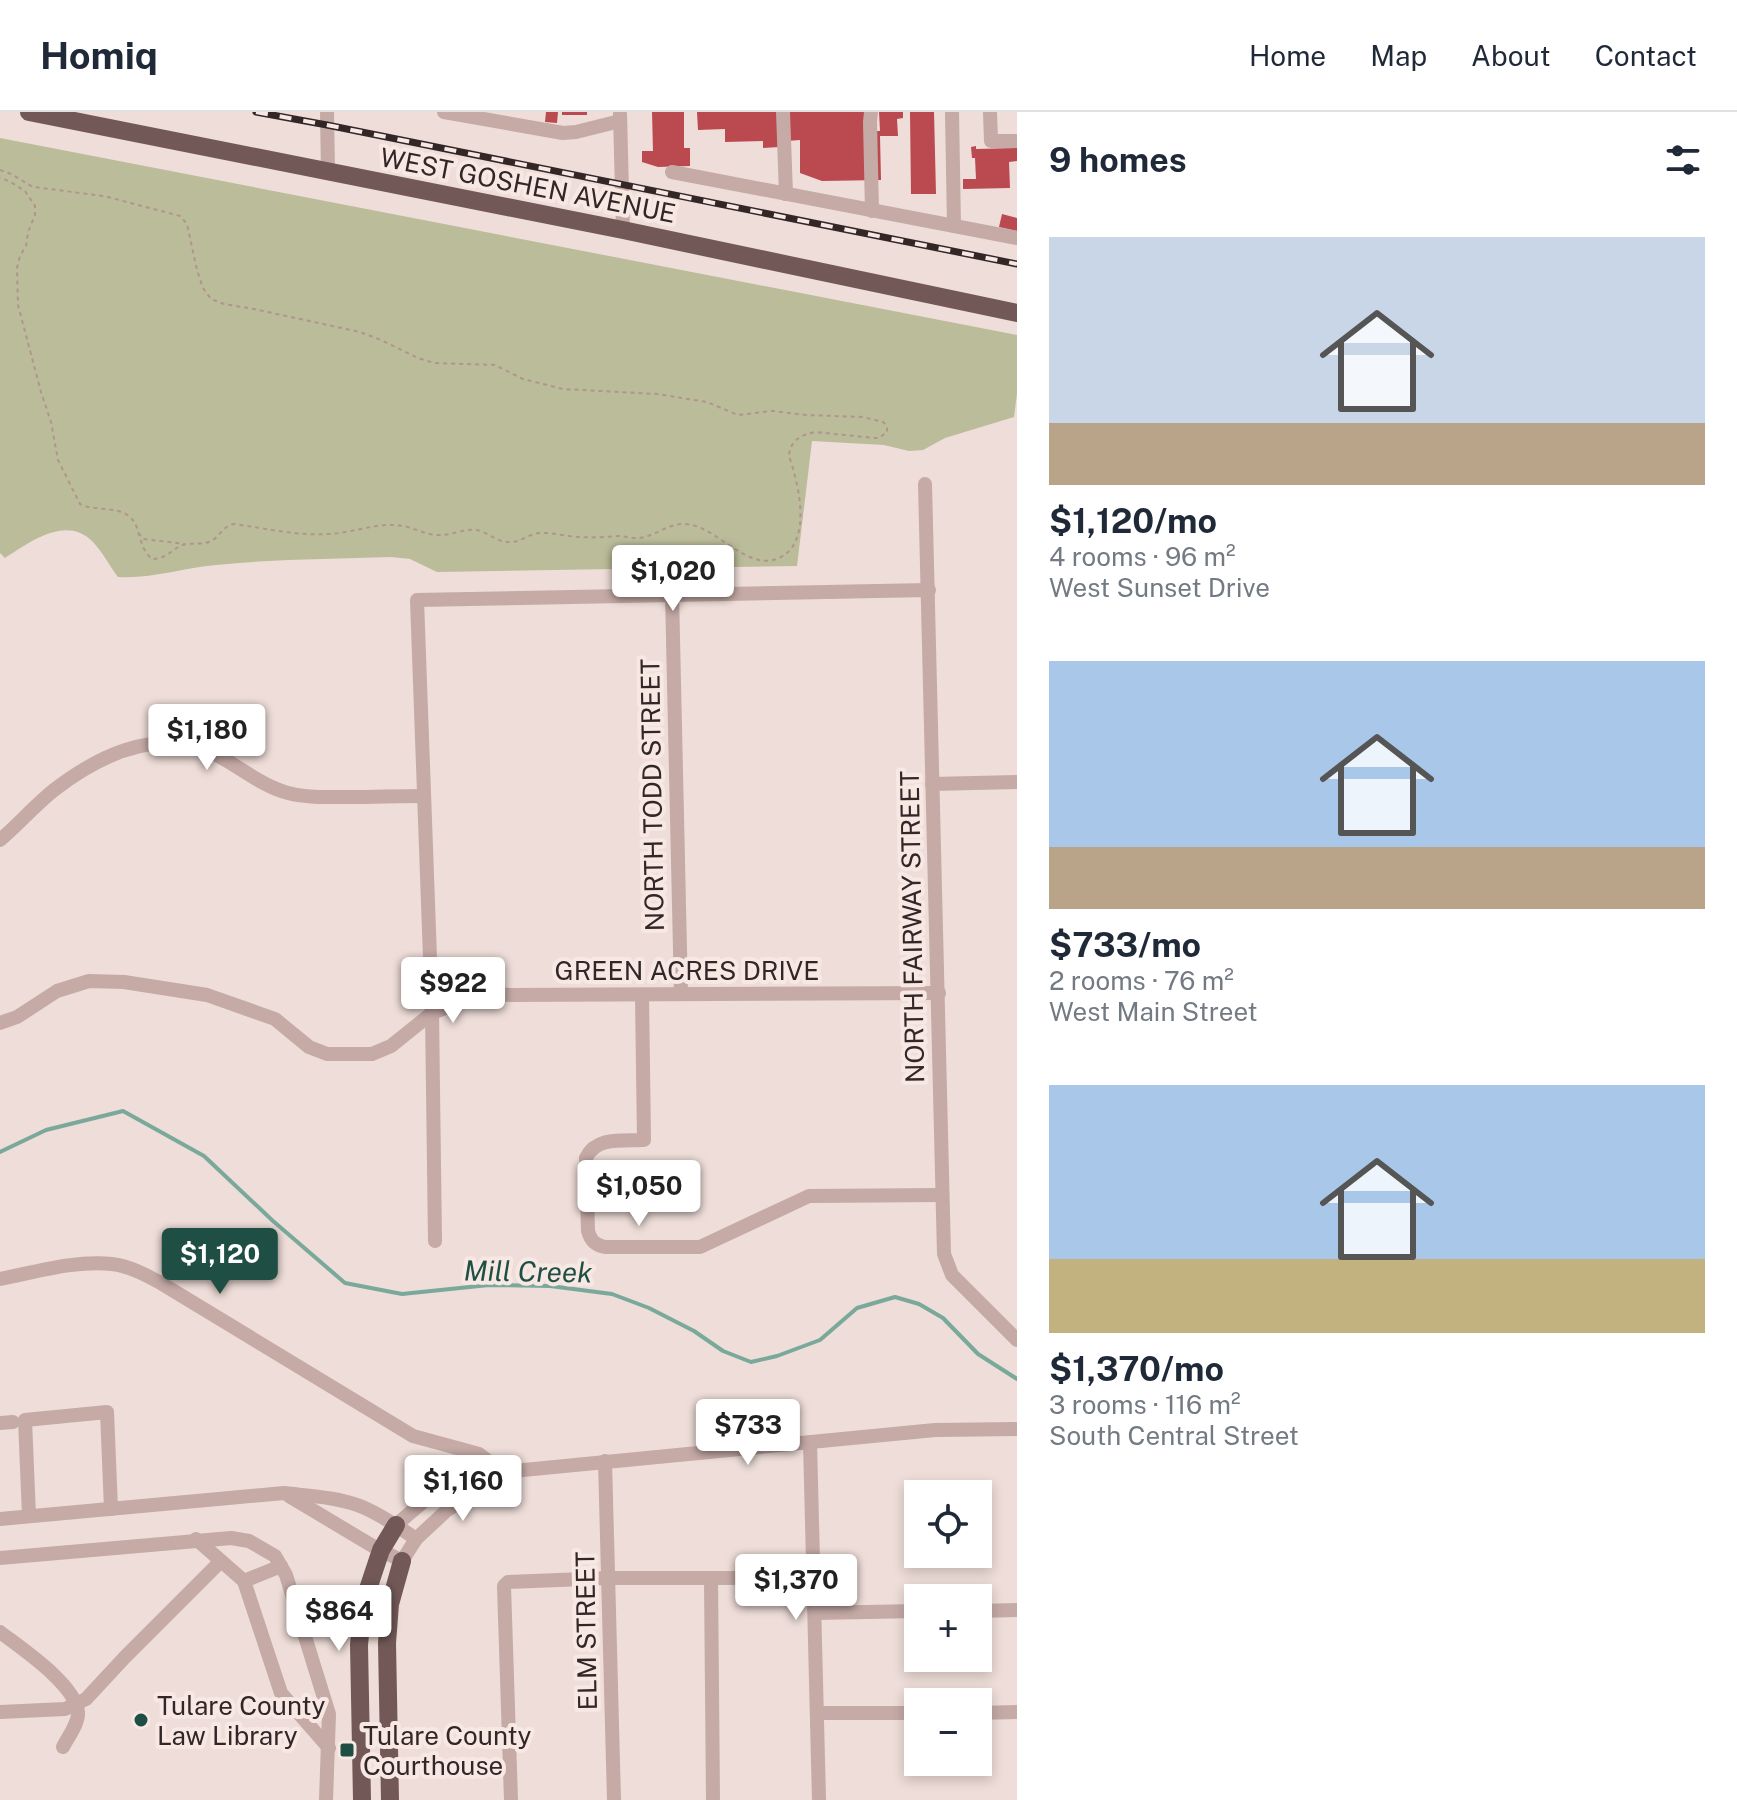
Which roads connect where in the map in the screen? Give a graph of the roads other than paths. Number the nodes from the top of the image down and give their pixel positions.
1 (29, 112) edge
2 (327, 112) edge
3 (444, 112) edge
4 (529, 112) edge
5 (783, 112) edge
6 (871, 112) edge
7 (952, 112) edge
8 (990, 112) edge
9 (620, 117) edge
10 (529, 128) junction
11 (1017, 141) edge
12 (328, 172) junction
13 (672, 172) dead end
14 (786, 194) junction
15 (872, 211) junction
16 (954, 226) junction
17 (623, 230) junction
18 (1017, 238) edge
19 (1017, 313) edge
20 (925, 484) dead end
21 (929, 590) junction
22 (672, 594) junction
23 (1017, 782) edge
24 (932, 784) junction
25 (423, 796) junction
26 (0, 840) edge
27 (939, 993) junction
28 (681, 994) junction
29 (642, 995) junction
30 (432, 1013) junction
31 (0, 1023) edge
32 (942, 1195) junction
33 (435, 1241) dead end
34 (0, 1279) edge
35 (1017, 1340) edge
36 (990, 1429) junction
37 (1017, 1429) edge
38 (1017, 1437) edge
39 (810, 1442) junction
40 (605, 1461) junction
41 (503, 1472) junction
42 (284, 1493) junction
43 (111, 1509) junction
44 (29, 1516) junction
45 (0, 1519) edge
46 (396, 1525) junction
47 (196, 1539) junction
48 (416, 1539) junction
49 (381, 1550) junction
50 (0, 1558) edge
51 (221, 1561) junction
52 (402, 1561) junction
53 (281, 1566) junction
54 (609, 1578) junction
55 (711, 1578) junction
56 (814, 1578) junction
57 (244, 1581) junction
58 (1017, 1610) edge
59 (904, 1611) edge
60 (992, 1611) edge
61 (815, 1613) junction
62 (0, 1632) edge
63 (76, 1704) junction
64 (0, 1712) edge
65 (1017, 1712) edge
66 (817, 1713) junction
67 (904, 1713) edge
68 (992, 1713) edge
69 (63, 1747) dead end
70 (329, 1748) junction
71 (326, 1800) edge
72 (362, 1800) edge
73 (390, 1800) edge
74 (511, 1800) edge
75 (614, 1800) edge
76 (713, 1800) edge
77 (819, 1800) edge

1 - 12 main road, WEST GOSHEN AVENUE
2 - 12 street
3 - 10 street
4 - 10 street
5 - 14 street
6 - 15 street
7 - 16 street
8 - 11 street
9 - 10 street
9 - 17 street
12 - 17 main road, WEST GOSHEN AVENUE
13 - 14 street
14 - 15 street
15 - 16 street
16 - 18 street
17 - 19 main road, WEST GOSHEN AVENUE
20 - 21 street, NORTH FAIRWAY STREET
21 - 22 street
21 - 24 street, NORTH FAIRWAY STREET
22 - 25 street
22 - 28 street, NORTH TODD STREET
23 - 24 street
24 - 27 street, NORTH FAIRWAY STREET
25 - 26 street
25 - 30 street
27 - 28 street, GREEN ACRES DRIVE
27 - 32 street, NORTH FAIRWAY STREET
28 - 29 street, GREEN ACRES DRIVE
29 - 30 street, GREEN ACRES DRIVE
29 - 32 street
30 - 31 street, GREEN ACRES DRIVE
30 - 33 street
32 - 35 street, NORTH FAIRWAY STREET
34 - 41 street
36 - 37 street
36 - 38 street
36 - 39 street
39 - 40 street
39 - 56 street
40 - 41 street
40 - 54 street, ELM STREET
41 - 46 street
41 - 48 street
42 - 43 street
42 - 46 street
42 - 49 street
43 - 44 street
43 - 44 street
44 - 45 street
46 - 48 street
46 - 49 main road
47 - 50 street
47 - 51 street
47 - 53 street
48 - 52 street
49 - 52 street
49 - 72 main road
51 - 57 street
51 - 63 street
52 - 73 main road
53 - 57 street
53 - 70 street
54 - 55 street
54 - 74 street
54 - 75 street, ELM STREET
55 - 56 street
55 - 76 street
56 - 61 street
57 - 70 street
58 - 60 street
59 - 61 street
61 - 66 street
62 - 63 street
63 - 64 street
63 - 69 street
65 - 68 street
66 - 67 street
66 - 77 street
70 - 71 street

